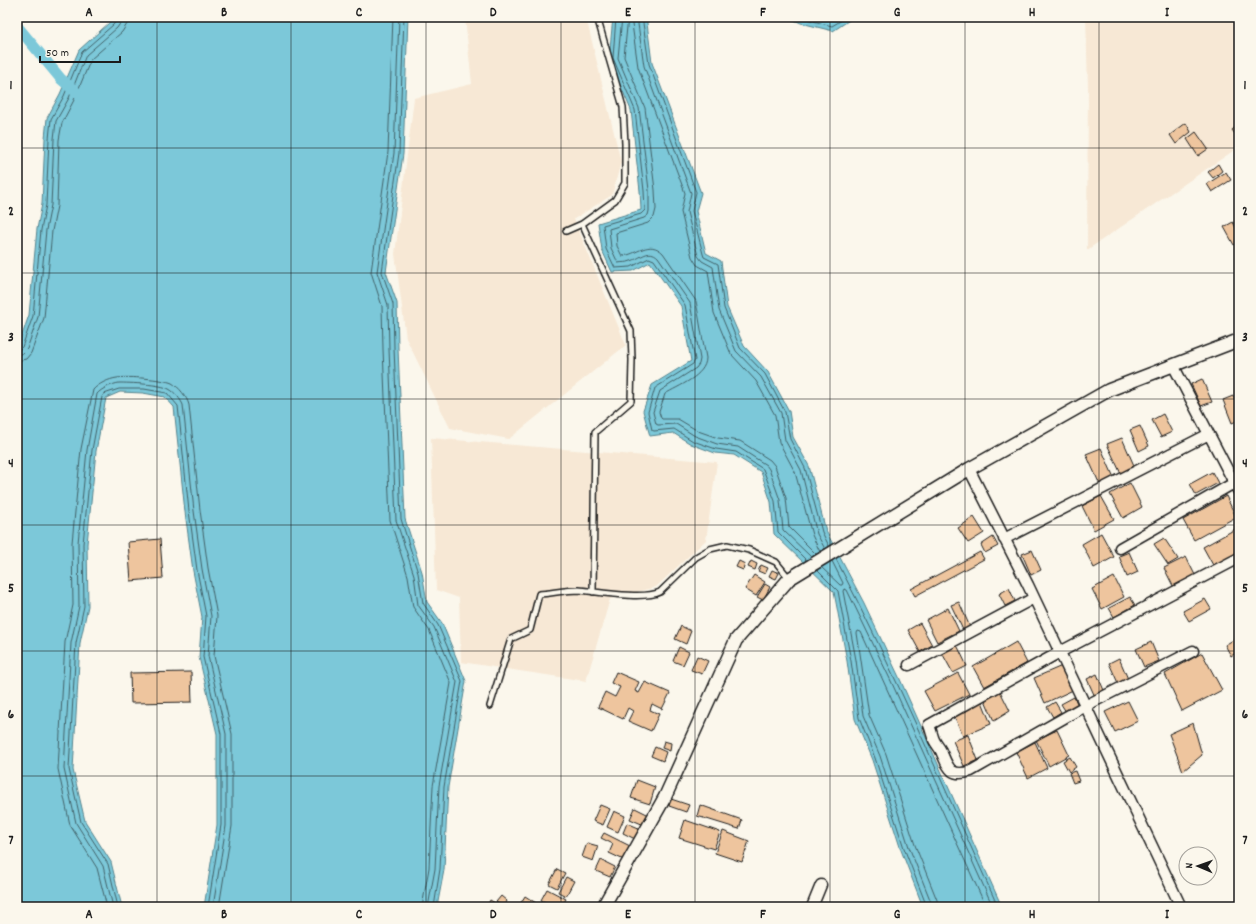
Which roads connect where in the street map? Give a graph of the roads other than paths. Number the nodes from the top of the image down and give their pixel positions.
1 (597, 17) edge
2 (582, 224) junction
3 (566, 231) dead end
4 (1239, 340) edge
5 (1173, 365) junction
6 (1209, 434) junction
7 (969, 468) junction
8 (1237, 488) edge
9 (1004, 539) junction
10 (1120, 548) dead end
11 (1239, 558) edge
12 (789, 579) junction
13 (593, 592) junction
14 (1034, 598) junction
15 (1193, 651) dead end
16 (1060, 652) junction
17 (909, 665) dead end
18 (490, 706) dead end
19 (1085, 706) junction
20 (821, 885) dead end
21 (603, 907) edge
22 (812, 907) edge
23 (1181, 907) edge

1 - 2 lane
2 - 3 lane
2 - 13 lane
4 - 5 street
5 - 6 street
5 - 7 street
6 - 8 street
6 - 9 street
7 - 9 street
7 - 12 street
8 - 10 street
9 - 14 street
11 - 16 street
12 - 13 lane
12 - 21 street
13 - 18 lane
14 - 16 street
14 - 17 street
15 - 19 street
16 - 19 street
16 - 19 street
19 - 23 street
20 - 22 street

